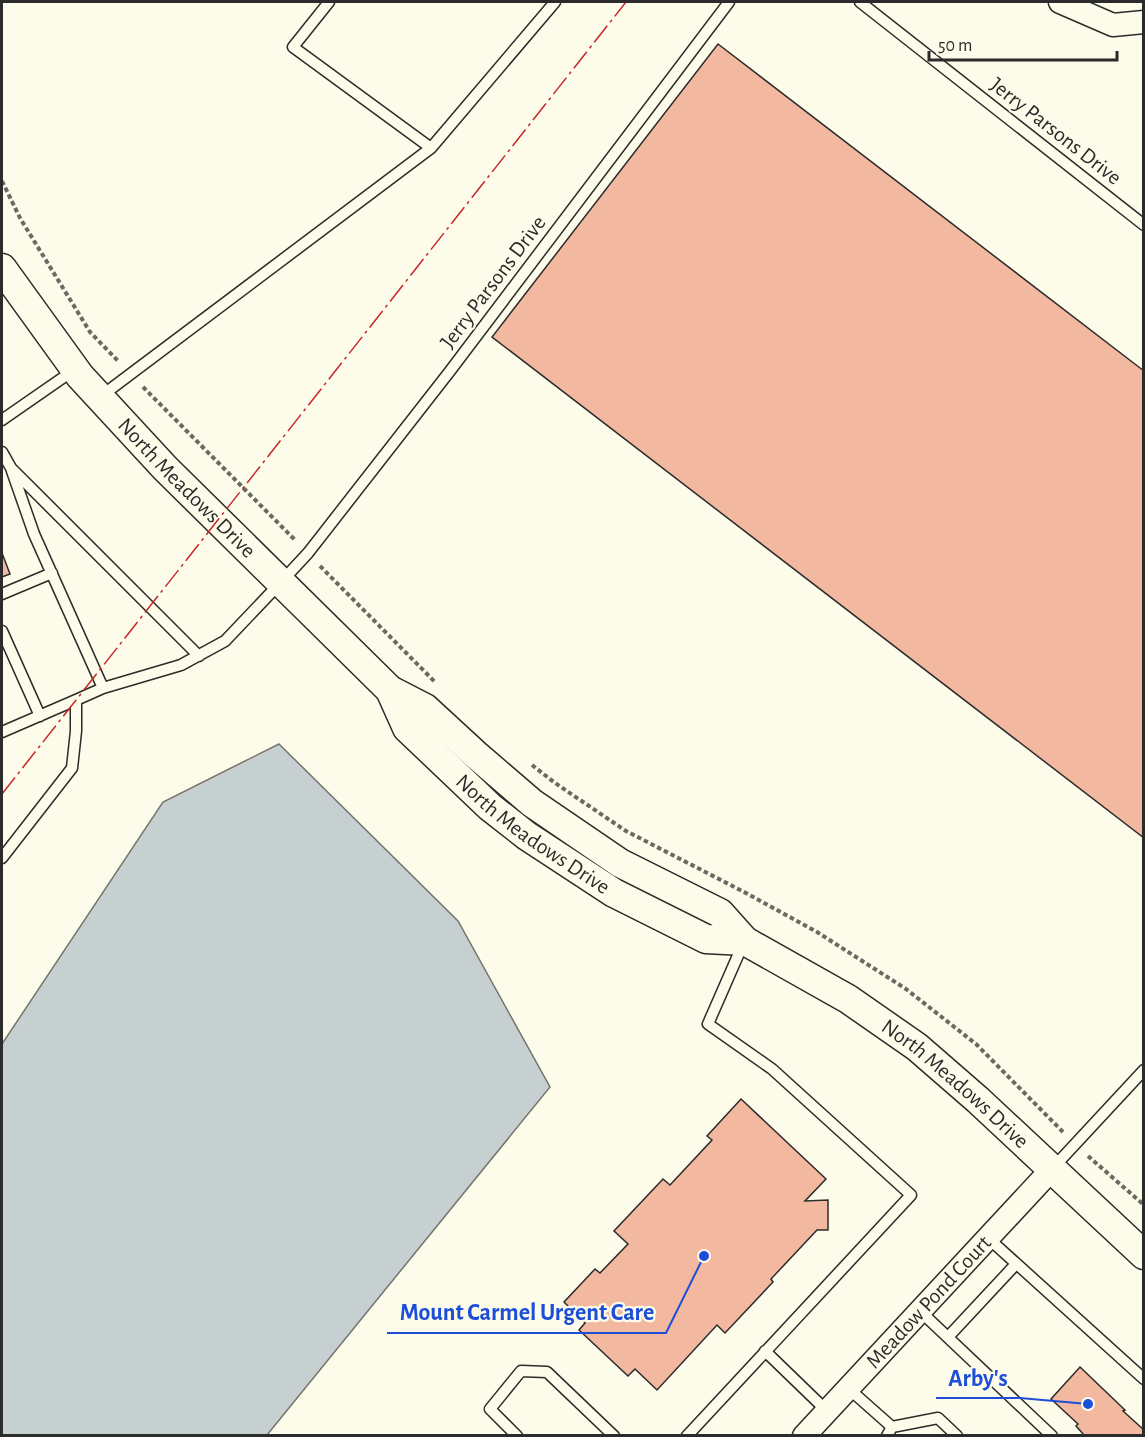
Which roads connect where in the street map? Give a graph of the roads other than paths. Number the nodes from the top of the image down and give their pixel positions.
1 (329, 2) edge
2 (555, 2) edge
3 (729, 2) edge
4 (860, 2) edge
5 (1060, 2) edge
6 (1143, 22) edge
7 (431, 148) junction
8 (1143, 225) edge
9 (2, 268) edge
10 (75, 369) junction
11 (99, 397) junction
12 (2, 420) edge
13 (2, 452) edge
14 (11, 468) junction
15 (52, 573) junction
16 (282, 581) junction
17 (2, 594) edge
18 (2, 631) edge
19 (199, 656) junction
20 (104, 688) junction
21 (76, 700) junction
22 (40, 716) junction
23 (2, 732) edge
24 (2, 858) edge
25 (745, 941) junction
26 (1143, 1070) edge
27 (1052, 1169) junction
28 (988, 1238) junction
29 (1143, 1255) edge
30 (1016, 1264) junction
31 (920, 1311) junction
32 (948, 1337) junction
33 (765, 1352) junction
34 (1143, 1379) edge
35 (848, 1388) junction
36 (827, 1411) junction
37 (890, 1431) edge
38 (517, 1436) edge
39 (614, 1436) edge
40 (687, 1436) edge
41 (804, 1436) edge
42 (957, 1436) edge
43 (1052, 1436) edge

1 - 7 lane
2 - 7 lane
3 - 16 lane, Jerry Parsons Drive
4 - 8 lane, Jerry Parsons Drive
5 - 6 street
7 - 11 lane
9 - 10 street, North Meadows Drive
10 - 11 street, North Meadows Drive
10 - 12 lane
11 - 16 street, North Meadows Drive
13 - 14 lane
14 - 15 lane
14 - 19 lane
15 - 17 lane
15 - 20 lane
16 - 19 lane, Jerry Parsons Drive
16 - 25 street, North Meadows Drive
18 - 22 lane
19 - 20 lane, Jerry Parsons Drive
20 - 21 lane, Jerry Parsons Drive
21 - 22 lane, Jerry Parsons Drive
21 - 24 lane
22 - 23 lane, Jerry Parsons Drive
25 - 27 street, North Meadows Drive
25 - 33 lane
26 - 27 lane
27 - 28 street, Meadow Pond Court
27 - 29 street, North Meadows Drive
28 - 30 lane
28 - 31 street, Meadow Pond Court
30 - 32 lane
30 - 34 lane
31 - 32 lane
31 - 35 street, Meadow Pond Court
32 - 43 lane
33 - 36 lane
33 - 40 lane
35 - 36 street, Meadow Pond Court
35 - 37 lane
36 - 41 street, Meadow Pond Court
37 - 42 lane
38 - 39 lane

